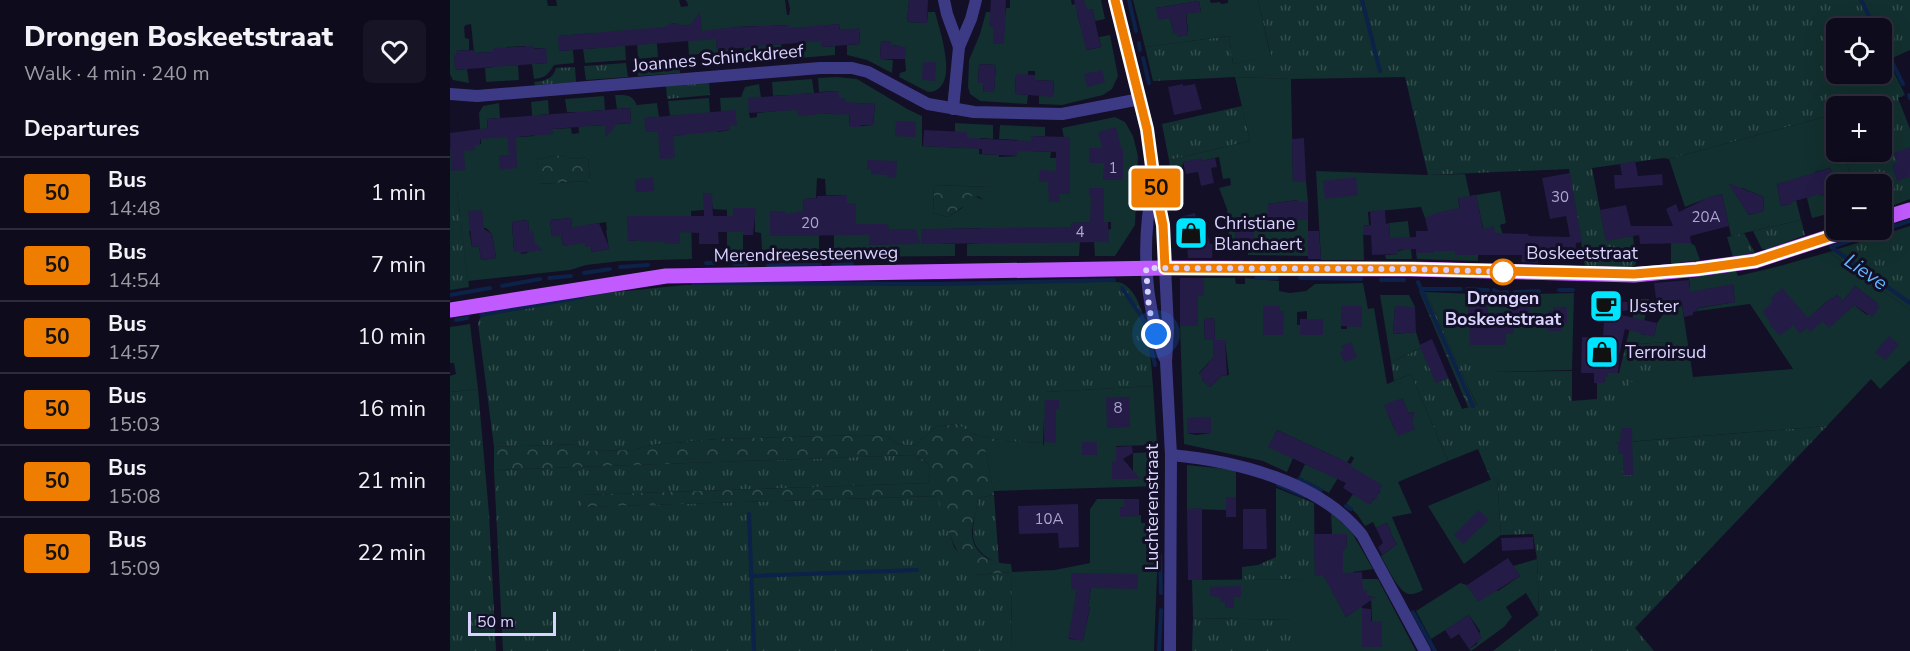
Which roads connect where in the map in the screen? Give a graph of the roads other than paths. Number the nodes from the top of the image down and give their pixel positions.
1 (944, 0) edge
2 (976, 0) edge
3 (1115, 0) edge
4 (958, 47) junction
5 (450, 94) edge
6 (477, 96) junction
7 (1140, 99) junction
8 (450, 104) edge
9 (953, 109) junction
10 (1154, 181) junction
11 (1910, 210) edge
12 (1892, 216) edge
13 (1826, 238) edge
14 (1146, 268) junction
15 (1165, 268) junction
16 (450, 310) edge
17 (1166, 362) junction
18 (1171, 455) junction
19 (1170, 651) edge
20 (1425, 651) edge

1 - 4 street
2 - 4 street
3 - 7 street
4 - 9 street
5 - 6 street, Joannes Schinckdreef
6 - 8 street, Joannes Schinckdreef
6 - 9 street, Joannes Schinckdreef
7 - 9 street, Joannes Schinckdreef
7 - 10 street
10 - 14 street, Luchterenstraat
10 - 15 street, Luchterenstraat
11 - 12 main road
13 - 15 main road, Boskeetstraat
14 - 15 main road, Merendreesesteenweg
14 - 16 main road, Merendreesesteenweg
14 - 17 street, Luchterenstraat
15 - 17 street, Luchterenstraat
17 - 18 street, Luchterenstraat
18 - 19 street, Luchterenstraat
18 - 20 street

